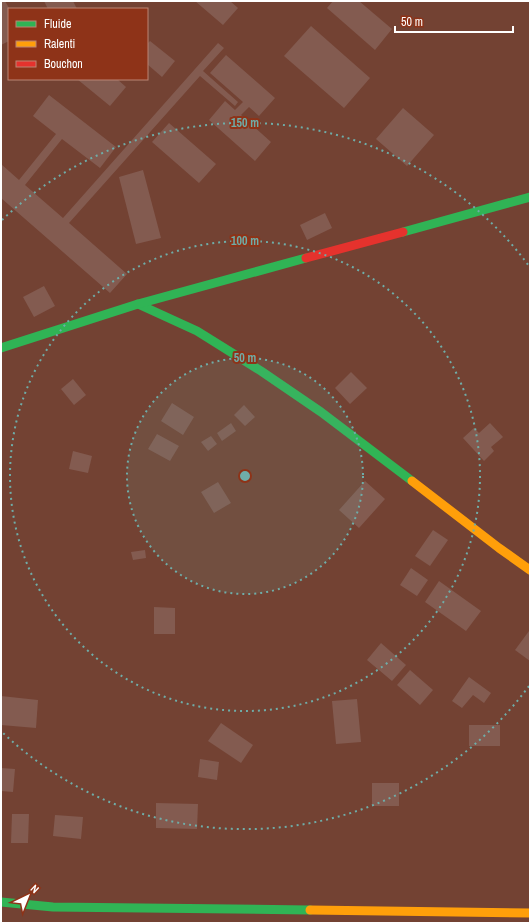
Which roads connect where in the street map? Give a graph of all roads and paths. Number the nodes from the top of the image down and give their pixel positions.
1 (530, 197) edge
2 (138, 304) junction
3 (1, 348) edge
4 (530, 570) edge
5 (1, 902) edge
6 (530, 913) edge

1 - 2 street
2 - 3 street
2 - 4 street
5 - 6 street

